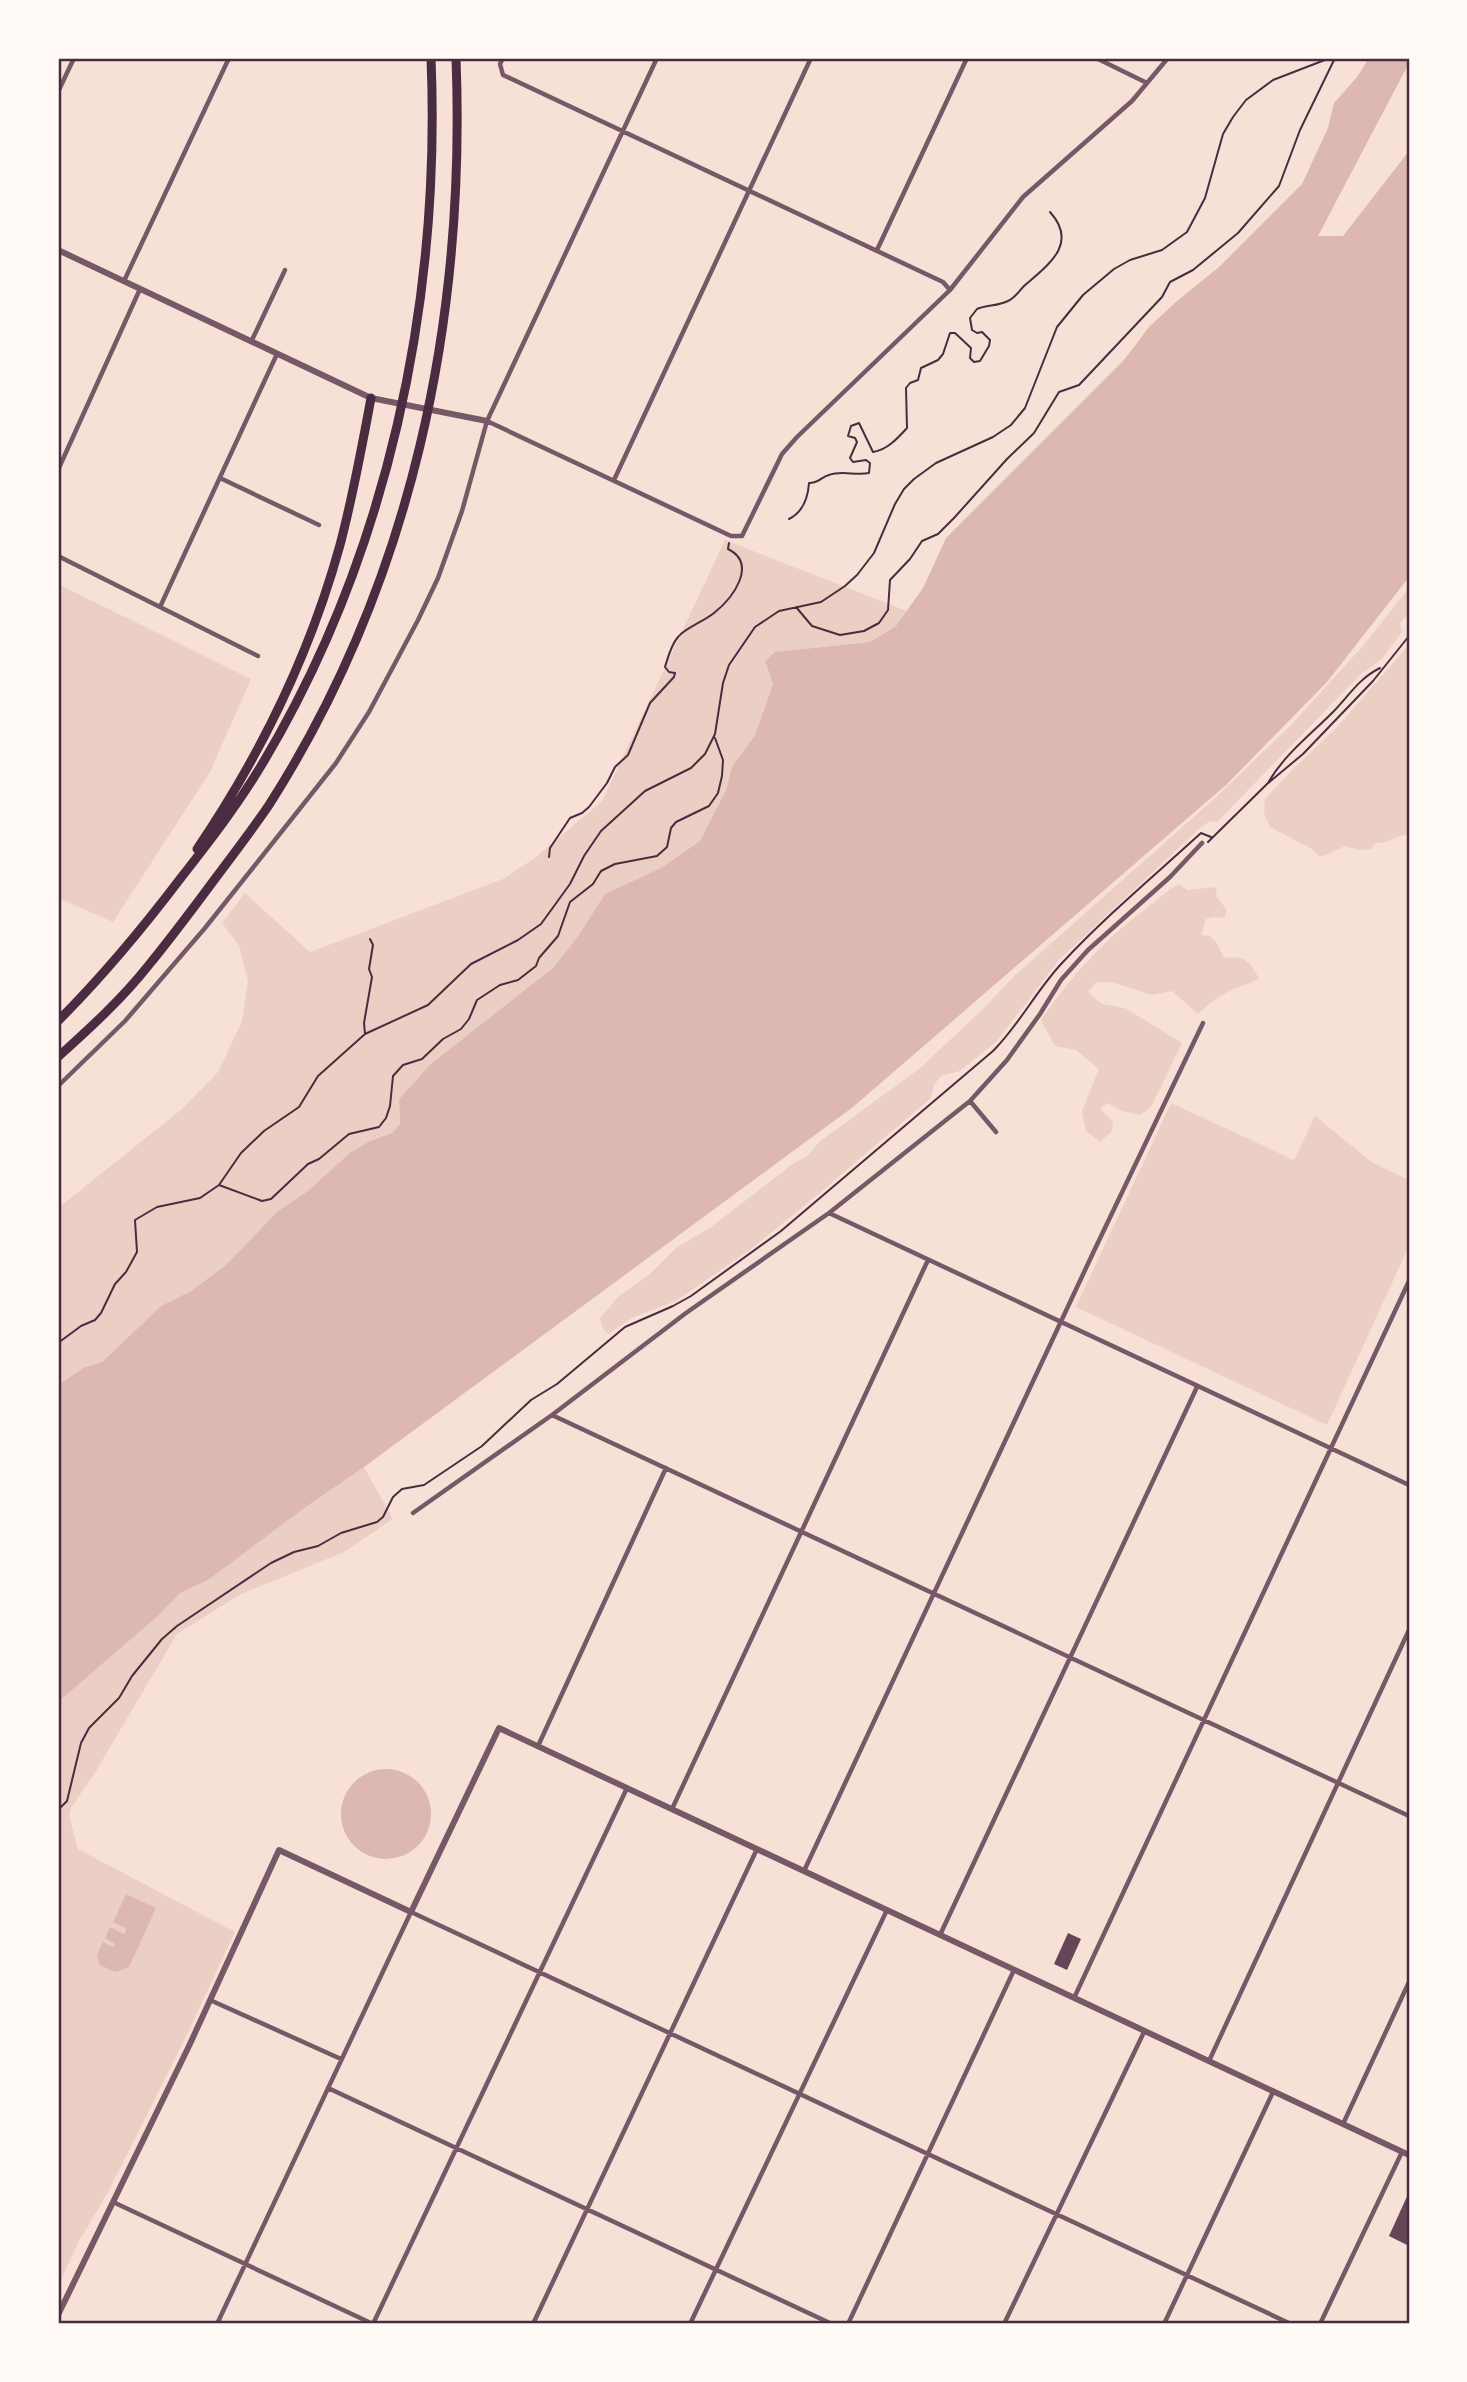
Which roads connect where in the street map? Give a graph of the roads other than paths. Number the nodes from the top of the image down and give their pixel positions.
1 (74, 58) edge
2 (229, 58) edge
3 (431, 58) edge
4 (456, 58) edge
5 (657, 58) edge
6 (811, 58) edge
7 (967, 58) edge
8 (1097, 58) edge
9 (1168, 58) edge
10 (501, 61) edge
11 (1147, 83) junction
12 (58, 92) edge
13 (623, 131) junction
14 (750, 191) junction
15 (58, 250) edge
16 (877, 250) junction
17 (285, 270) dead end
18 (124, 281) junction
19 (140, 289) junction
20 (950, 289) junction
21 (252, 340) junction
22 (277, 353) junction
23 (372, 398) junction
24 (487, 421) junction
25 (58, 470) edge
26 (220, 478) junction
27 (614, 480) junction
28 (319, 525) dead end
29 (58, 556) edge
30 (160, 607) junction
31 (258, 656) dead end
32 (1202, 843) dead end
33 (146, 924) junction
34 (58, 1021) edge
35 (1203, 1023) dead end
36 (58, 1057) edge
37 (58, 1086) edge
38 (970, 1101) junction
39 (996, 1132) dead end
40 (829, 1213) junction
41 (928, 1260) junction
42 (1409, 1281) edge
43 (1062, 1322) junction
44 (1197, 1387) junction
45 (552, 1415) junction
46 (1331, 1448) junction
47 (666, 1468) junction
48 (1409, 1485) edge
49 (413, 1513) dead end
50 (801, 1531) junction
51 (935, 1594) junction
52 (1409, 1630) edge
53 (1069, 1656) junction
54 (1204, 1719) junction
55 (538, 1746) junction
56 (1338, 1783) junction
57 (627, 1788) junction
58 (672, 1809) junction
59 (1409, 1816) edge
60 (757, 1849) junction
61 (804, 1871) junction
62 (887, 1910) junction
63 (411, 1912) junction
64 (940, 1935) junction
65 (1014, 1970) junction
66 (540, 1972) junction
67 (1409, 1982) edge
68 (1074, 1998) junction
69 (210, 2000) junction
70 (1143, 2032) junction
71 (670, 2033) junction
72 (341, 2059) junction
73 (1209, 2061) junction
74 (328, 2088) junction
75 (1273, 2092) junction
76 (799, 2094) junction
77 (1343, 2124) junction
78 (457, 2148) junction
79 (1402, 2152) junction
80 (928, 2154) junction
81 (1409, 2155) edge
82 (113, 2202) junction
83 (586, 2208) junction
84 (1057, 2214) junction
85 (246, 2264) junction
86 (716, 2270) junction
87 (1187, 2275) junction
88 (58, 2315) edge
89 (217, 2324) edge
90 (373, 2324) edge
91 (533, 2324) edge
92 (690, 2324) edge
93 (832, 2324) edge
94 (848, 2324) edge
95 (1004, 2324) edge
96 (1164, 2324) edge
97 (1292, 2324) edge
98 (1321, 2324) edge

1 - 12 street
2 - 18 street
3 - 33 highway
4 - 36 highway
5 - 13 street
6 - 14 street
7 - 16 street
8 - 11 street
9 - 11 street
10 - 13 street
11 - 20 street
13 - 14 street
13 - 24 street
14 - 16 street
14 - 27 street
15 - 18 street
16 - 20 street
17 - 21 street
18 - 19 street
19 - 21 street
19 - 25 street
20 - 27 street
21 - 22 street
22 - 23 street
22 - 26 street
23 - 24 street
23 - 33 highway
24 - 27 street
24 - 37 street
26 - 28 street
26 - 30 street
29 - 30 street
30 - 31 street
32 - 38 street
33 - 34 highway
35 - 43 street
38 - 39 street
38 - 40 street
40 - 41 street
40 - 45 street
41 - 43 street
41 - 50 street
42 - 46 street
43 - 44 street
43 - 51 street
44 - 46 street
44 - 53 street
45 - 47 street
45 - 49 street
46 - 48 street
46 - 54 street
47 - 50 street
47 - 55 street
50 - 51 street
50 - 58 street
51 - 53 street
51 - 61 street
52 - 56 street
53 - 54 street
53 - 64 street
54 - 56 street
54 - 68 street
55 - 57 street
55 - 63 street
56 - 59 street
56 - 73 street
57 - 58 street
57 - 66 street
58 - 60 street
60 - 61 street
60 - 71 street
61 - 62 street
62 - 64 street
62 - 76 street
63 - 66 street
63 - 69 street
63 - 72 street
64 - 65 street
65 - 68 street
65 - 80 street
66 - 71 street
66 - 78 street
67 - 77 street
68 - 70 street
69 - 72 street
69 - 82 street
70 - 73 street
70 - 84 street
71 - 76 street
71 - 83 street
72 - 74 street
73 - 75 street
74 - 78 street
74 - 85 street
75 - 77 street
75 - 87 street
76 - 80 street
76 - 86 street
77 - 79 street
78 - 83 street
78 - 90 street
79 - 81 street
79 - 98 street
80 - 84 street
80 - 94 street
82 - 85 street
82 - 88 street
83 - 86 street
83 - 91 street
84 - 87 street
84 - 95 street
85 - 89 street
85 - 90 street
86 - 92 street
86 - 93 street
87 - 96 street
87 - 97 street

